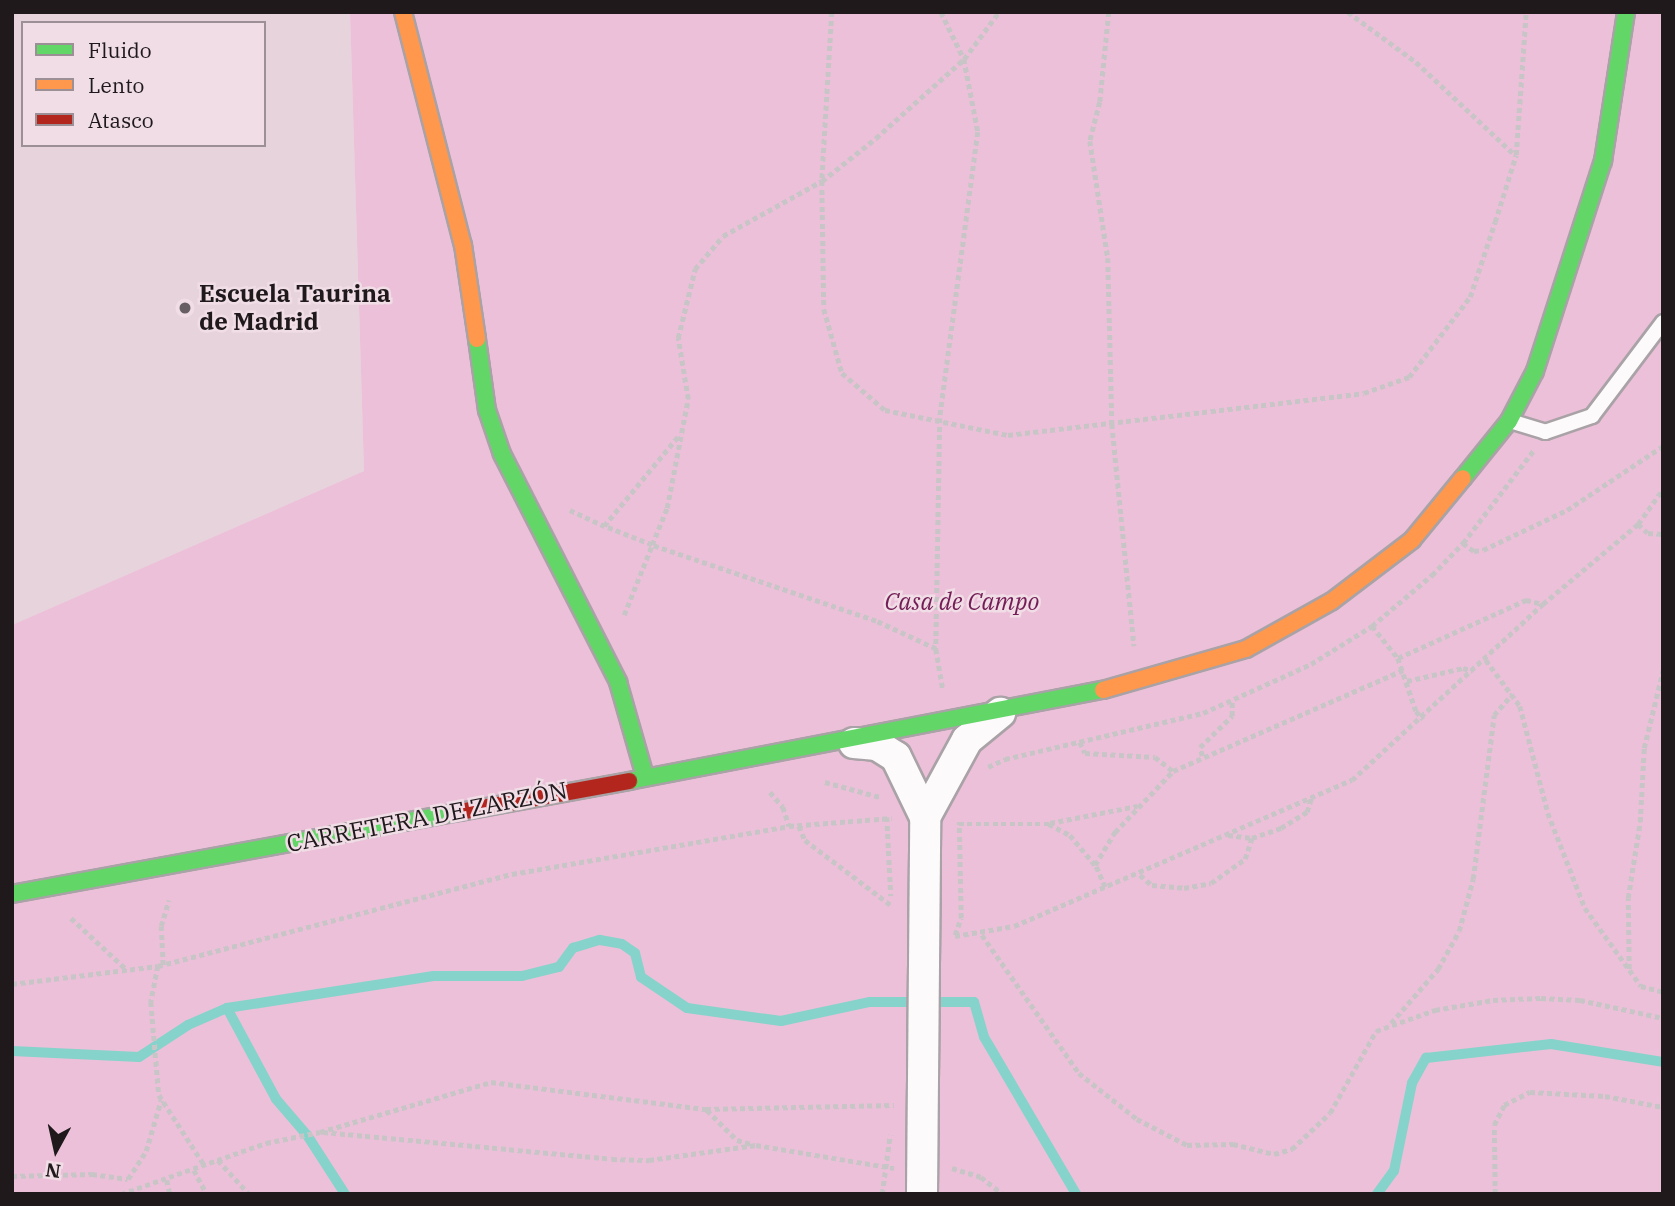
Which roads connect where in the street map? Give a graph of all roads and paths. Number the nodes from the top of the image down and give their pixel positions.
1 (403, 12) edge
2 (832, 12) edge
3 (942, 12) edge
4 (999, 12) edge
5 (1109, 12) edge
6 (1349, 12) edge
7 (1526, 12) edge
8 (1626, 12) edge
9 (964, 59) junction
10 (1516, 155) junction
11 (822, 181) junction
12 (1663, 322) edge
13 (940, 418) junction
14 (1509, 421) junction
15 (1112, 424) junction
16 (681, 433) junction
17 (1663, 446) edge
18 (1663, 489) edge
19 (1638, 524) junction
20 (1663, 534) edge
21 (1463, 543) dead end
22 (652, 545) junction
23 (1543, 604) junction
24 (1372, 626) dead end
25 (936, 649) junction
26 (606, 659) junction
27 (1398, 659) junction
28 (1486, 660) junction
29 (1403, 670) junction
30 (1663, 670) edge
31 (1473, 671) junction
32 (1407, 681) junction
33 (1138, 682) junction
34 (1512, 694) junction
35 (1232, 702) dead end
36 (1004, 711) junction
37 (1423, 719) junction
38 (949, 722) junction
39 (915, 729) junction
40 (842, 741) junction
41 (1080, 741) dead end
42 (1202, 756) junction
43 (1173, 771) junction
44 (645, 776) junction
45 (818, 782) dead end
46 (778, 788) dead end
47 (769, 790) dead end
48 (1311, 799) junction
49 (886, 804) dead end
50 (930, 805) junction
51 (1138, 805) junction
52 (886, 811) dead end
53 (887, 818) junction
54 (958, 824) dead end
55 (1046, 824) junction
56 (799, 826) junction
57 (1228, 835) junction
58 (1252, 838) junction
59 (1095, 865) junction
60 (166, 866) junction
61 (1140, 875) junction
62 (59, 886) junction
63 (1105, 887) junction
64 (12, 894) edge
65 (892, 906) junction
66 (894, 918) dead end
67 (982, 935) junction
68 (955, 936) dead end
69 (160, 965) junction
70 (127, 970) junction
71 (1629, 970) junction
72 (12, 984) edge
73 (1663, 992) edge
74 (1663, 1018) edge
75 (1390, 1024) junction
76 (909, 1098) junction
77 (161, 1100) junction
78 (894, 1105) junction
79 (1663, 1107) edge
80 (706, 1109) junction
81 (892, 1118) dead end
82 (890, 1131) dead end
83 (320, 1132) junction
84 (756, 1146) junction
85 (218, 1160) junction
86 (205, 1166) junction
87 (194, 1170) junction
88 (885, 1170) junction
89 (12, 1176) edge
90 (128, 1179) junction
91 (923, 1179) edge
92 (167, 1180) junction
93 (132, 1189) junction
94 (121, 1194) edge
95 (170, 1194) edge
96 (207, 1194) edge
97 (249, 1194) edge
98 (882, 1194) edge
99 (1003, 1194) edge
100 (1495, 1194) edge

1 - 26 street
2 - 11 path
3 - 9 path
4 - 9 path
5 - 15 path
6 - 10 path
7 - 10 path
8 - 14 street, CARRETERA DE ZARZÓN
9 - 11 path
9 - 13 path
10 - 15 path
11 - 13 path
11 - 16 path
12 - 14 lane
13 - 15 path
13 - 25 path
14 - 33 street, CARRETERA DE ZARZÓN
15 - 33 path
16 - 22 path
16 - 22 path
17 - 21 path
18 - 19 path
19 - 20 path
19 - 23 path
22 - 25 path
22 - 26 path
23 - 27 path
23 - 28 path
24 - 27 path
25 - 38 path
26 - 44 street
27 - 29 path
28 - 31 path
28 - 34 path
29 - 32 path
29 - 42 path
30 - 71 path
31 - 32 path
31 - 37 path
32 - 37 path
33 - 36 street, CARRETERA DE ZARZÓN
34 - 71 path
34 - 75 path
35 - 42 path
36 - 38 street, CARRETERA DE ZARZÓN
36 - 50 street, CARRETERA DE ZARZÓN
37 - 48 path
38 - 39 street, CARRETERA DE ZARZÓN
39 - 40 street, CARRETERA DE ZARZÓN
39 - 50 street
40 - 44 street, CARRETERA DE ZARZÓN
40 - 50 street, CARRETERA DE ZARZÓN
41 - 43 path
42 - 43 path
43 - 51 path
44 - 60 street, CARRETERA DE ZARZÓN
45 - 49 path
46 - 47 path
48 - 57 path
48 - 58 path
50 - 53 path
50 - 76 street
51 - 55 path
51 - 59 path
52 - 53 path
53 - 56 path
53 - 65 path
54 - 55 path
55 - 59 path
56 - 65 path
56 - 69 path
57 - 58 path
57 - 61 path
58 - 61 path
59 - 63 path
60 - 62 street, CARRETERA DE ZARZÓN
60 - 69 path
61 - 63 path
62 - 64 street, CARRETERA DE ZARZÓN
62 - 70 path
63 - 67 path
65 - 66 path
67 - 68 path
67 - 75 path
69 - 70 path
69 - 77 path
70 - 72 path
71 - 73 path
74 - 75 path
76 - 78 path
76 - 91 street
77 - 86 path
77 - 90 path
78 - 80 path
78 - 81 path
79 - 100 path
80 - 83 path
80 - 84 path
82 - 88 path
83 - 84 path
83 - 85 path
84 - 88 path
85 - 86 path
85 - 97 path
86 - 87 path
87 - 92 path
87 - 96 path
88 - 91 path
88 - 98 path
89 - 90 path
90 - 93 path
91 - 99 path
92 - 93 path
92 - 95 path
93 - 94 path

